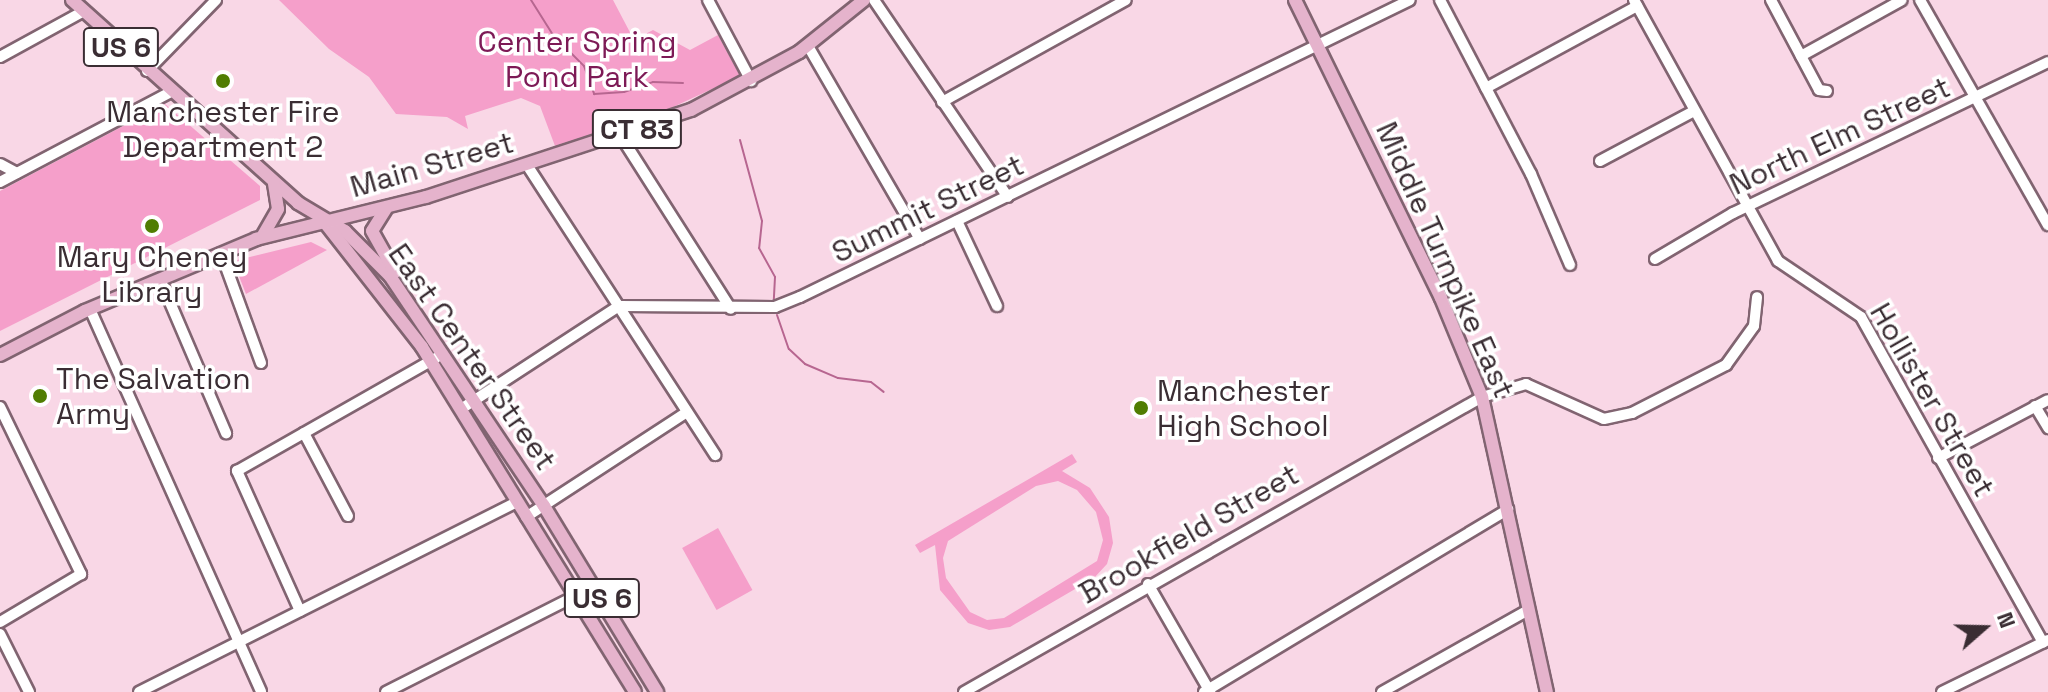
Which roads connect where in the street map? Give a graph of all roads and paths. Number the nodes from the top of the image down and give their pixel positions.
1 (72, 0) edge
2 (216, 0) edge
3 (708, 0) edge
4 (864, 0) edge
5 (874, 0) edge
6 (1126, 0) edge
7 (1295, 0) edge
8 (1410, 0) edge
9 (1440, 0) edge
10 (1771, 0) edge
11 (1902, 0) edge
12 (1920, 0) edge
13 (1636, 3) edge
14 (84, 11) junction
15 (808, 46) junction
16 (1319, 47) junction
17 (1801, 56) junction
18 (0, 57) edge
19 (2048, 62) edge
20 (147, 71) junction
21 (751, 81) junction
22 (1486, 88) junction
23 (1827, 91) dead end
24 (171, 92) junction
25 (1973, 100) junction
26 (942, 102) junction
27 (1694, 111) junction
28 (620, 135) junction
29 (1600, 161) dead end
30 (0, 164) edge
31 (527, 165) junction
32 (17, 173) junction
33 (0, 182) edge
34 (274, 183) junction
35 (1008, 197) junction
36 (1746, 206) junction
37 (387, 207) junction
38 (957, 221) junction
39 (324, 222) junction
40 (2048, 225) edge
41 (262, 237) junction
42 (920, 239) junction
43 (221, 253) junction
44 (1655, 259) dead end
45 (1570, 265) dead end
46 (160, 279) junction
47 (403, 292) junction
48 (1757, 297) dead end
49 (390, 302) junction
50 (619, 306) junction
51 (997, 306) dead end
52 (90, 309) junction
53 (731, 309) junction
54 (444, 353) junction
55 (0, 355) edge
56 (431, 361) junction
57 (261, 363) dead end
58 (1482, 397) junction
59 (475, 400) junction
60 (2048, 400) edge
61 (2035, 406) junction
62 (0, 407) edge
63 (461, 409) junction
64 (687, 412) junction
65 (2048, 428) edge
66 (226, 433) dead end
67 (304, 433) junction
68 (715, 455) dead end
69 (1938, 458) junction
70 (517, 502) junction
71 (544, 506) junction
72 (1508, 509) junction
73 (348, 516) dead end
74 (526, 517) junction
75 (1148, 584) junction
76 (595, 586) junction
77 (576, 597) junction
78 (1528, 610) junction
79 (300, 611) junction
80 (0, 622) edge
81 (0, 634) edge
82 (238, 642) junction
83 (2045, 642) edge
84 (655, 688) edge
85 (1208, 691) edge
86 (29, 692) edge
87 (139, 692) edge
88 (261, 692) edge
89 (386, 692) edge
90 (636, 692) edge
91 (964, 692) edge
92 (1382, 692) edge
93 (1547, 692) edge
94 (1942, 692) edge

1 - 14 main road, US 6
2 - 20 street
3 - 21 street
4 - 15 main road, Main Street / CT 83
5 - 26 street
6 - 26 street
7 - 16 main road, Middle Turnpike East
8 - 16 street, Summit Street
9 - 22 street
10 - 17 street
11 - 17 street
12 - 25 street
13 - 22 street
13 - 27 street, Hollister Street
14 - 18 street
14 - 20 main road, US 6
15 - 21 main road, Main Street / CT 83
15 - 42 street
16 - 35 street, Summit Street
16 - 58 main road, Middle Turnpike East
17 - 23 street
19 - 25 street, North Elm Street
20 - 24 main road, US 6
21 - 28 main road, Main Street / CT 83
22 - 45 street
24 - 32 street
24 - 34 main road, US 6
25 - 36 street, North Elm Street
25 - 40 street
26 - 35 street
27 - 29 street
27 - 36 street, Hollister Street
28 - 31 main road, Main Street / CT 83
28 - 53 street
30 - 32 street
31 - 37 main road, Main Street / CT 83
31 - 50 street
32 - 33 street
34 - 39 main road, US 6
34 - 41 main road
35 - 38 street, Summit Street
36 - 44 street, North Elm Street
36 - 69 street, Hollister Street
37 - 39 main road, Main Street / CT 83
37 - 47 main road
38 - 42 street, Summit Street
38 - 51 street
39 - 41 main road, Main Street / CT 83
39 - 47 main road, East Center Street / US 6
39 - 49 main road, East Center Street / US 6
41 - 43 main road, Main Street / CT 83
42 - 53 street, Summit Street
43 - 46 main road, Main Street / CT 83
43 - 57 street
46 - 52 main road, Main Street / CT 83
46 - 66 street
47 - 49 main road
47 - 54 main road, East Center Street / US 6
48 - 58 street, Brookfield Street
49 - 56 main road, East Center Street / US 6
50 - 53 street, Summit Street
50 - 59 street
50 - 64 street
52 - 55 main road, Main Street / CT 83
52 - 82 street
54 - 56 street
54 - 59 main road, East Center Street / US 6
56 - 63 main road, East Center Street / US 6
56 - 67 street
58 - 72 main road, Middle Turnpike East
58 - 75 street, Brookfield Street
59 - 63 street
59 - 71 main road, East Center Street / US 6
60 - 61 street
61 - 65 street
61 - 69 street
62 - 80 street
63 - 70 main road, East Center Street / US 6
64 - 68 street
64 - 71 street
67 - 73 street
67 - 79 street
69 - 83 street, Hollister Street
70 - 74 main road, East Center Street / US 6
70 - 79 street
71 - 74 street
71 - 76 main road, East Center Street / US 6
72 - 78 main road, Middle Turnpike East
72 - 85 street
74 - 77 main road, East Center Street / US 6
75 - 85 street
75 - 91 street, Brookfield Street
76 - 77 street
76 - 84 main road, East Center Street / US 6
77 - 89 street
77 - 90 main road, East Center Street / US 6
78 - 92 street
78 - 93 main road, Middle Turnpike East
79 - 82 street
81 - 86 street
82 - 87 street
82 - 88 street
83 - 94 street
84 - 90 street

